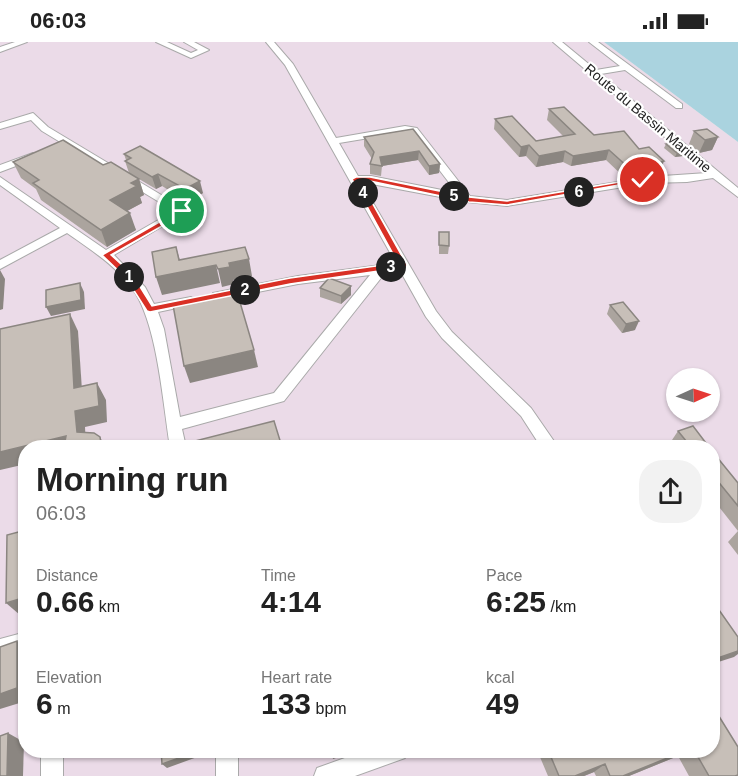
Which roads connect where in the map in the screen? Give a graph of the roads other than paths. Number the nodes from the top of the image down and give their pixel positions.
1 (23, 42) edge
2 (160, 42) edge
3 (188, 42) edge
4 (270, 42) edge
5 (557, 42) edge
6 (593, 42) edge
7 (0, 50) edge
8 (627, 67) junction
9 (595, 73) junction
10 (679, 106) dead end
11 (0, 126) edge
12 (333, 141) junction
13 (66, 142) junction
14 (0, 169) edge
15 (715, 175) junction
16 (356, 179) junction
17 (0, 180) edge
18 (738, 194) edge
19 (467, 199) junction
20 (68, 228) junction
21 (106, 255) junction
22 (403, 265) junction
23 (0, 266) edge
24 (381, 269) junction
25 (150, 309) junction
26 (174, 425) junction
27 (177, 440) edge
28 (546, 440) edge
29 (18, 644) edge
30 (0, 649) edge
31 (52, 758) edge
32 (227, 758) edge
33 (383, 758) edge
34 (363, 769) edge
35 (51, 776) edge
36 (227, 776) edge
37 (325, 776) edge

1 - 7 street
2 - 3 street
4 - 12 street
5 - 9 street, Route du Bassin Maritime
6 - 8 street
8 - 9 street
8 - 10 street
9 - 15 street, Route du Bassin Maritime
11 - 13 street
12 - 16 street
12 - 19 street
13 - 14 street
13 - 21 street
15 - 18 street, Route du Bassin Maritime
15 - 19 street
16 - 19 street
16 - 22 street
17 - 20 street
20 - 21 street
20 - 23 street
21 - 25 street
22 - 24 street
22 - 28 street
24 - 25 street
24 - 26 street
25 - 26 street
26 - 27 street
29 - 30 street
31 - 35 street
32 - 36 street
33 - 34 street
34 - 37 street

